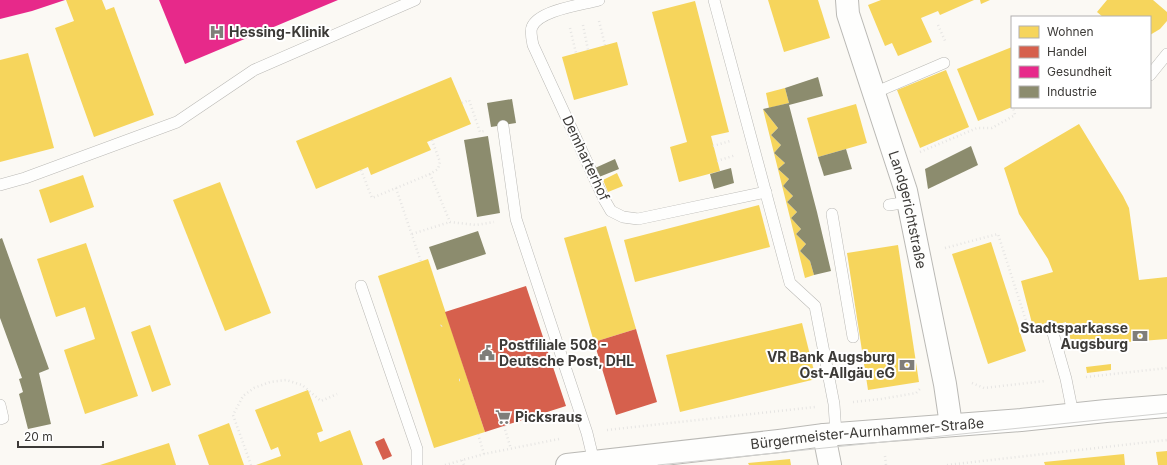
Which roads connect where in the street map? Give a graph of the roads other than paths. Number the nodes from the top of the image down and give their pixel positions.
1 (415, 0) edge
2 (714, 0) edge
3 (847, 0) edge
4 (597, 1) edge
5 (1167, 54) edge
6 (944, 63) dead end
7 (1151, 74) edge
8 (874, 93) junction
9 (503, 126) dead end
10 (0, 185) edge
11 (766, 192) junction
12 (832, 214) dead end
13 (361, 286) dead end
14 (1051, 326) dead end
15 (853, 337) dead end
16 (0, 405) edge
17 (1167, 406) edge
18 (1073, 414) junction
19 (0, 419) edge
20 (951, 425) junction
21 (830, 434) junction
22 (594, 462) junction
23 (417, 465) edge
24 (567, 465) edge
25 (830, 465) edge

1 - 10 lane
2 - 11 lane
3 - 8 street, Landgerichtstraße
4 - 11 lane, Demharterhof
5 - 7 lane
6 - 8 lane
8 - 20 street, Landgerichtstraße
9 - 22 lane
11 - 21 lane
12 - 15 lane
13 - 23 lane
14 - 18 lane
16 - 19 lane
17 - 18 street, Bürgermeister-Aurnhammer-Straße
18 - 20 street, Bürgermeister-Aurnhammer-Straße
20 - 21 street, Bürgermeister-Aurnhammer-Straße
21 - 22 street, Bürgermeister-Aurnhammer-Straße
21 - 25 street
22 - 24 street, Bürgermeister-Aurnhammer-Straße

